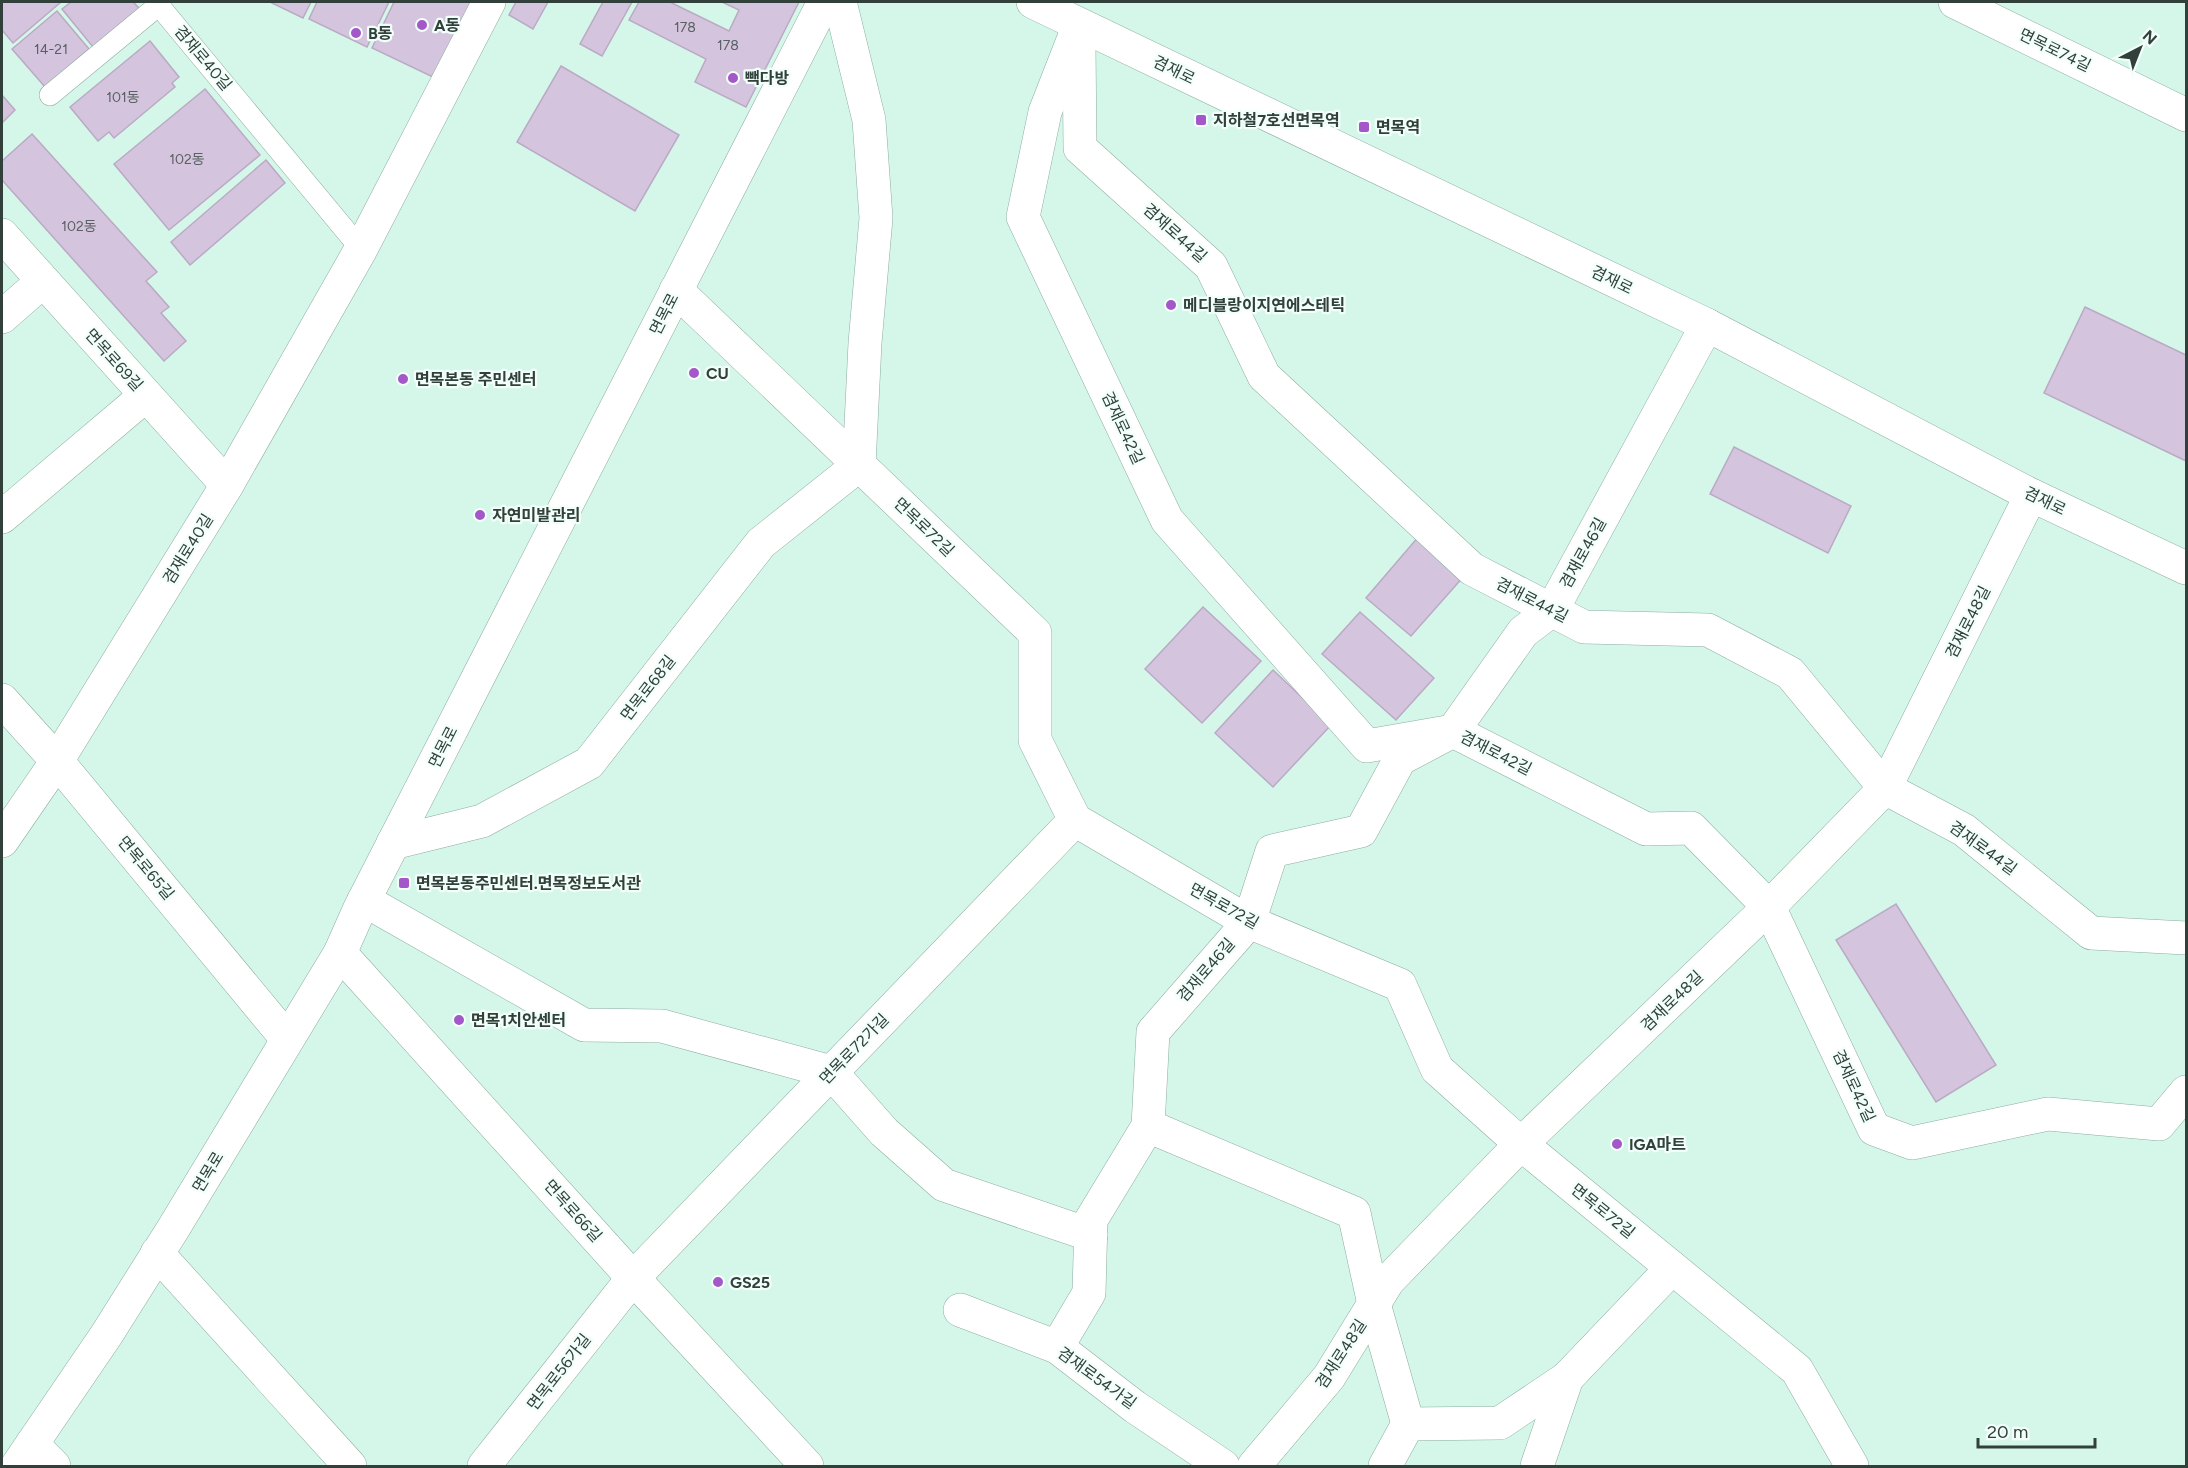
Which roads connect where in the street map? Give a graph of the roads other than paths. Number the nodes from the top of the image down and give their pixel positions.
1 (489, 2) edge
2 (824, 2) edge
3 (840, 2) edge
4 (1033, 2) edge
5 (1955, 2) edge
6 (158, 3) edge
7 (1079, 25) junction
8 (50, 95) dead end
9 (2187, 115) edge
10 (2, 236) edge
11 (361, 249) junction
12 (43, 281) junction
13 (676, 290) junction
14 (2, 317) edge
15 (1707, 325) junction
16 (146, 396) junction
17 (859, 465) junction
18 (227, 485) junction
19 (2031, 495) junction
20 (2, 517) edge
21 (2187, 568) edge
22 (1552, 610) junction
23 (2, 700) edge
24 (1453, 731) junction
25 (57, 761) junction
26 (1885, 788) junction
27 (1075, 820) junction
28 (2, 841) edge
29 (393, 843) junction
30 (364, 900) junction
31 (1769, 907) junction
32 (1249, 922) junction
33 (2187, 938) edge
34 (340, 953) junction
35 (287, 1039) junction
36 (831, 1072) junction
37 (2187, 1092) edge
38 (1148, 1126) junction
39 (1521, 1144) junction
40 (1091, 1235) junction
41 (157, 1254) junction
42 (1672, 1268) junction
43 (633, 1278) junction
44 (1374, 1304) junction
45 (960, 1310) dead end
46 (1057, 1347) junction
47 (1568, 1378) junction
48 (1408, 1424) junction
49 (34, 1459) edge
50 (350, 1467) edge
51 (484, 1467) edge
52 (807, 1467) edge
53 (1223, 1467) edge
54 (1254, 1467) edge
55 (1385, 1467) edge
56 (1537, 1467) edge
57 (1852, 1467) edge

1 - 11 street, 겸재로40길
2 - 13 street, 면목로
3 - 17 street
4 - 7 street, 겸재로
5 - 9 street, 면목로74길
6 - 8 lane, 겸재로40길
6 - 11 lane, 겸재로40길
7 - 15 street, 겸재로
7 - 22 street, 겸재로44길
7 - 24 street, 겸재로42길
10 - 12 street, 면목로69길
11 - 18 street, 겸재로40길
12 - 14 street
12 - 16 street, 면목로69길
13 - 17 street, 면목로72길
13 - 29 street, 면목로
15 - 19 street, 겸재로
15 - 22 street, 겸재로46길
16 - 18 street, 면목로69길
16 - 20 street
17 - 27 street, 면목로72길
17 - 29 street, 면목로68길
18 - 25 street, 겸재로40길
19 - 21 street, 겸재로
19 - 26 street, 겸재로48길
22 - 24 street, 겸재로46길
22 - 26 street, 겸재로44길
23 - 25 street, 면목로65길
24 - 31 street, 겸재로42길
24 - 32 street, 겸재로46길
25 - 28 street, 겸재로40길
25 - 35 street, 면목로65길
26 - 31 street, 겸재로48길
26 - 33 street, 겸재로44길
27 - 32 street, 면목로72길
27 - 36 street, 면목로72가길
29 - 30 street, 면목로
30 - 34 street, 면목로
30 - 36 street
31 - 37 street, 겸재로42길
31 - 39 street, 겸재로48길
32 - 38 street, 겸재로46길
32 - 39 street, 면목로72길
34 - 35 street, 면목로
34 - 43 street, 면목로66길
35 - 41 street, 면목로
36 - 40 street
36 - 43 street, 면목로72가길
38 - 40 street, 겸재로46길
38 - 44 street
39 - 42 street, 면목로72길
39 - 44 street, 겸재로48길
40 - 46 street, 겸재로46길
41 - 49 street, 면목로
41 - 50 street
42 - 47 street
42 - 57 street, 면목로72길
43 - 51 street, 면목로56가길
43 - 52 street, 면목로66길
44 - 48 street
44 - 54 street, 겸재로48길
45 - 46 street, 겸재로54가길
46 - 53 street, 겸재로54가길
47 - 48 street
47 - 56 street
48 - 55 street

